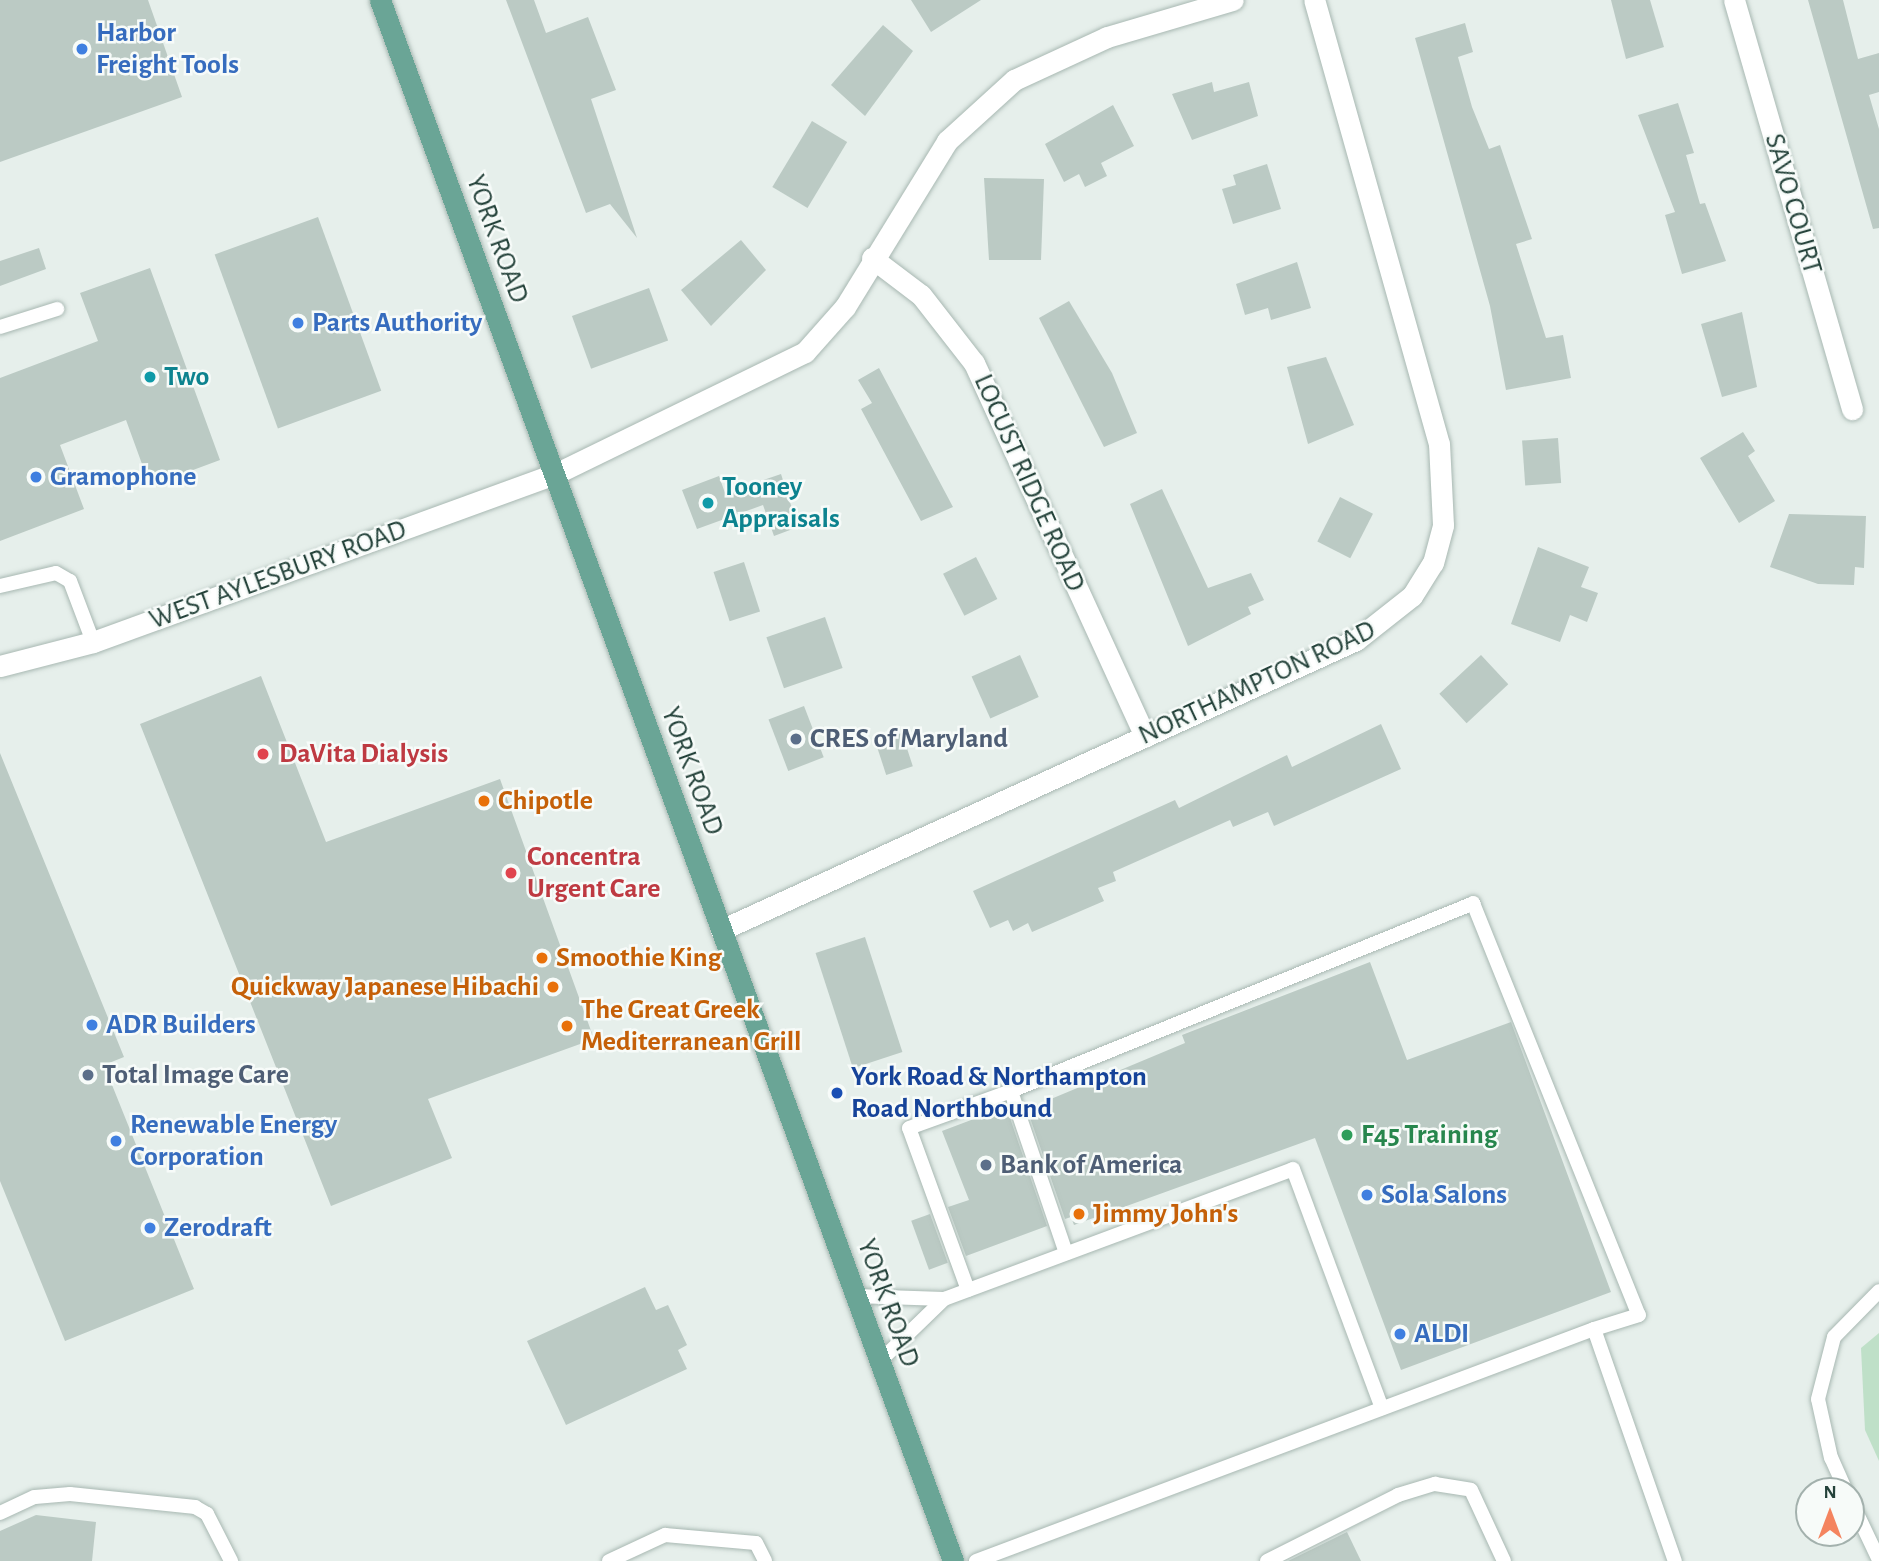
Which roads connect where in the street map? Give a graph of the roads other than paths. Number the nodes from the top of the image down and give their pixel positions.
1 (380, 0) edge
2 (1233, 0) edge
3 (1314, 0) edge
4 (1734, 0) edge
5 (872, 258) junction
6 (57, 309) dead end
7 (0, 327) edge
8 (1852, 409) dead end
9 (553, 475) junction
10 (0, 586) edge
11 (93, 642) junction
12 (0, 666) edge
13 (1145, 737) junction
14 (721, 930) junction
15 (1011, 1091) junction
16 (1066, 1253) junction
17 (968, 1290) junction
18 (1879, 1291) edge
19 (855, 1296) junction
20 (944, 1299) junction
21 (1594, 1329) junction
22 (879, 1362) junction
23 (1382, 1409) junction
24 (1841, 1477) edge
25 (0, 1513) edge
26 (1865, 1530) edge
27 (1879, 1560) edge
28 (231, 1561) edge
29 (609, 1561) edge
30 (765, 1561) edge
31 (953, 1561) edge
32 (976, 1561) edge
33 (1266, 1561) edge
34 (1504, 1561) edge
35 (1675, 1561) edge

1 - 9 main road, YORK ROAD
2 - 5 street, WEST AYLESBURY ROAD
3 - 13 street, NORTHAMPTON ROAD
4 - 8 street, SAVO COURT
5 - 9 street, WEST AYLESBURY ROAD
5 - 13 street, LOCUST RIDGE ROAD
6 - 7 lane
9 - 11 street, WEST AYLESBURY ROAD
9 - 14 main road, YORK ROAD
10 - 11 lane
11 - 12 street, WEST AYLESBURY ROAD
13 - 14 street, NORTHAMPTON ROAD
14 - 19 main road, YORK ROAD
15 - 16 lane
15 - 17 lane
15 - 21 lane
16 - 17 lane
16 - 23 lane
17 - 20 lane
18 - 24 lane
19 - 20 lane
19 - 22 main road, YORK ROAD
20 - 22 lane
21 - 23 lane
21 - 35 lane
22 - 31 main road, YORK ROAD
23 - 32 lane
25 - 28 lane
26 - 27 lane
29 - 30 lane
33 - 34 lane

